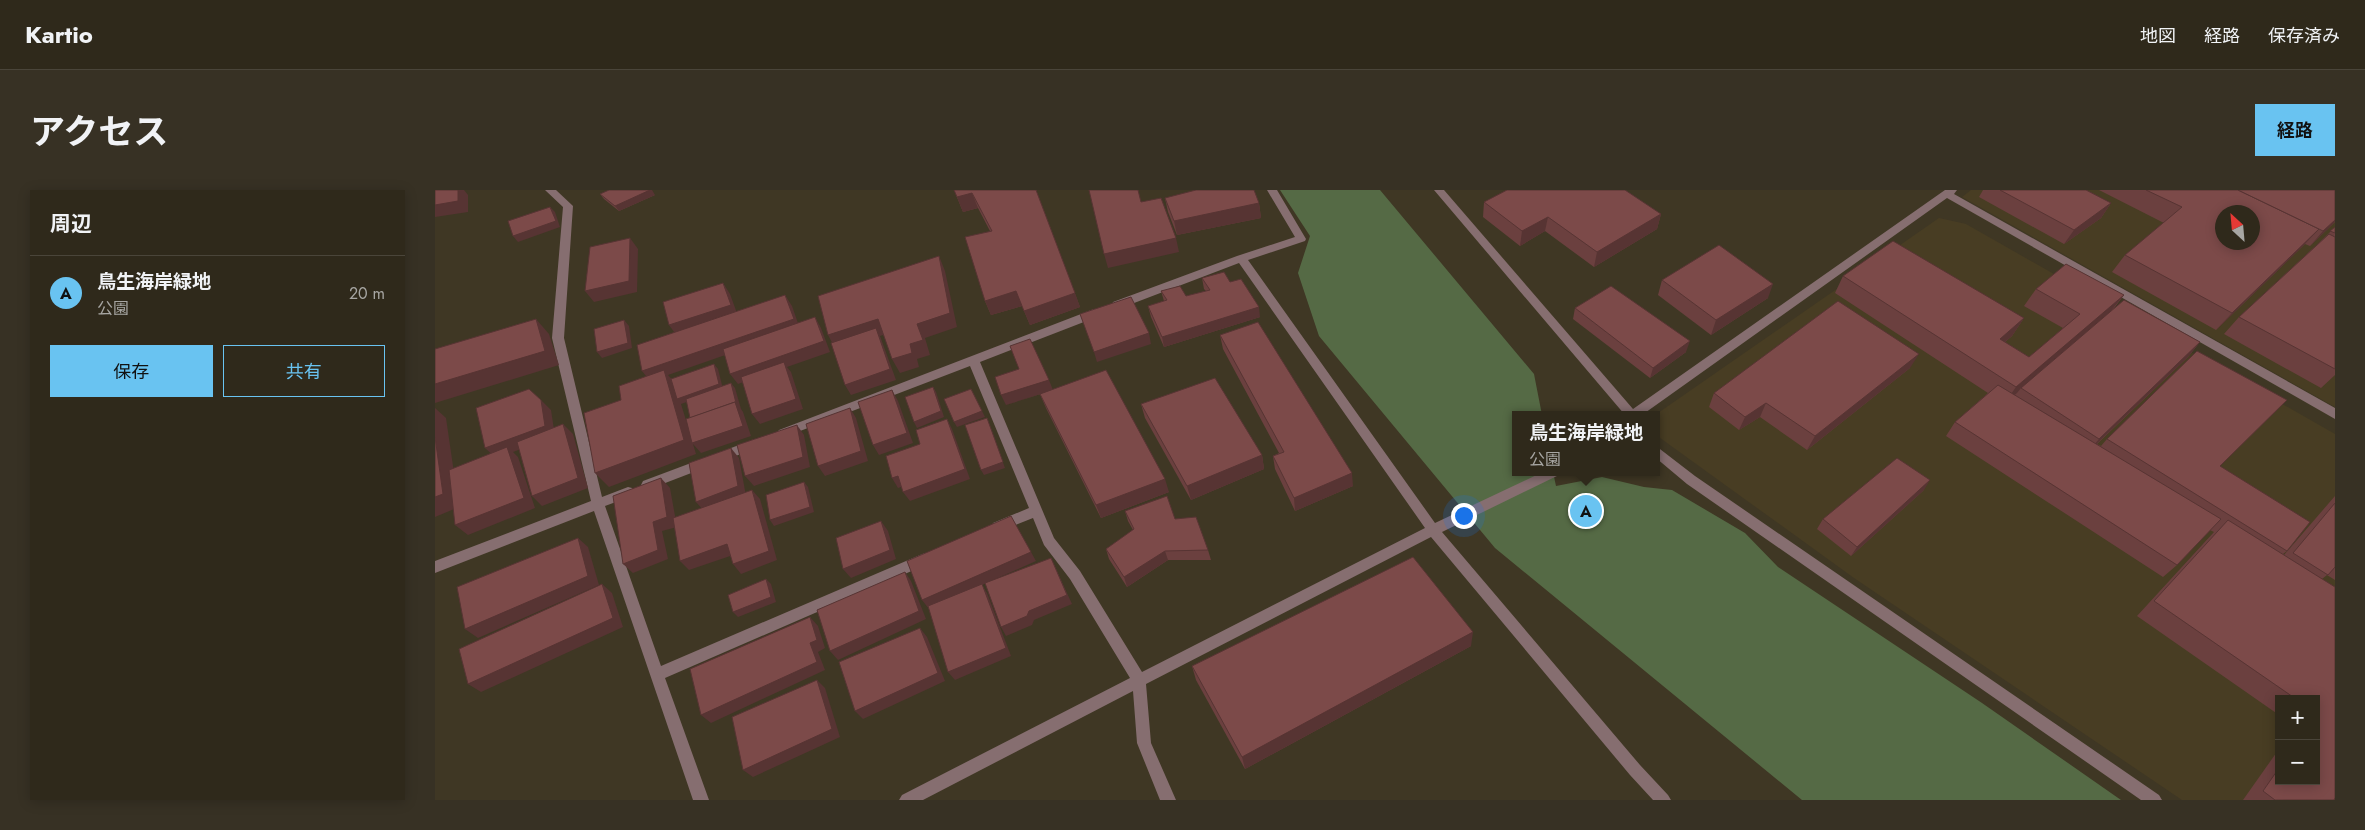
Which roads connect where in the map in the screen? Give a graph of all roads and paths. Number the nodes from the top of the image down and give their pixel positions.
1 (550, 190) edge
2 (1272, 190) edge
3 (1439, 190) edge
4 (1949, 192) edge
5 (1241, 258) junction
6 (973, 360) junction
7 (1630, 411) edge
8 (1639, 411) edge
9 (2335, 414) edge
10 (1660, 454) edge
11 (1547, 476) edge
12 (598, 504) junction
13 (1036, 511) junction
14 (1433, 530) junction
15 (982, 534) edge
16 (937, 554) edge
17 (435, 567) edge
18 (656, 675) junction
19 (1139, 681) junction
20 (701, 800) edge
21 (907, 800) edge
22 (1167, 800) edge
23 (1663, 800) edge
24 (2154, 800) edge

1 - 12 street
2 - 5 street
3 - 7 street
4 - 8 street
4 - 9 street
5 - 6 street
5 - 14 street
6 - 12 street
6 - 13 street
10 - 24 street
11 - 14 street
12 - 17 street
12 - 18 street
13 - 15 street
13 - 19 street
14 - 19 street
14 - 23 street
16 - 18 street
18 - 20 street
19 - 21 street
19 - 22 street

